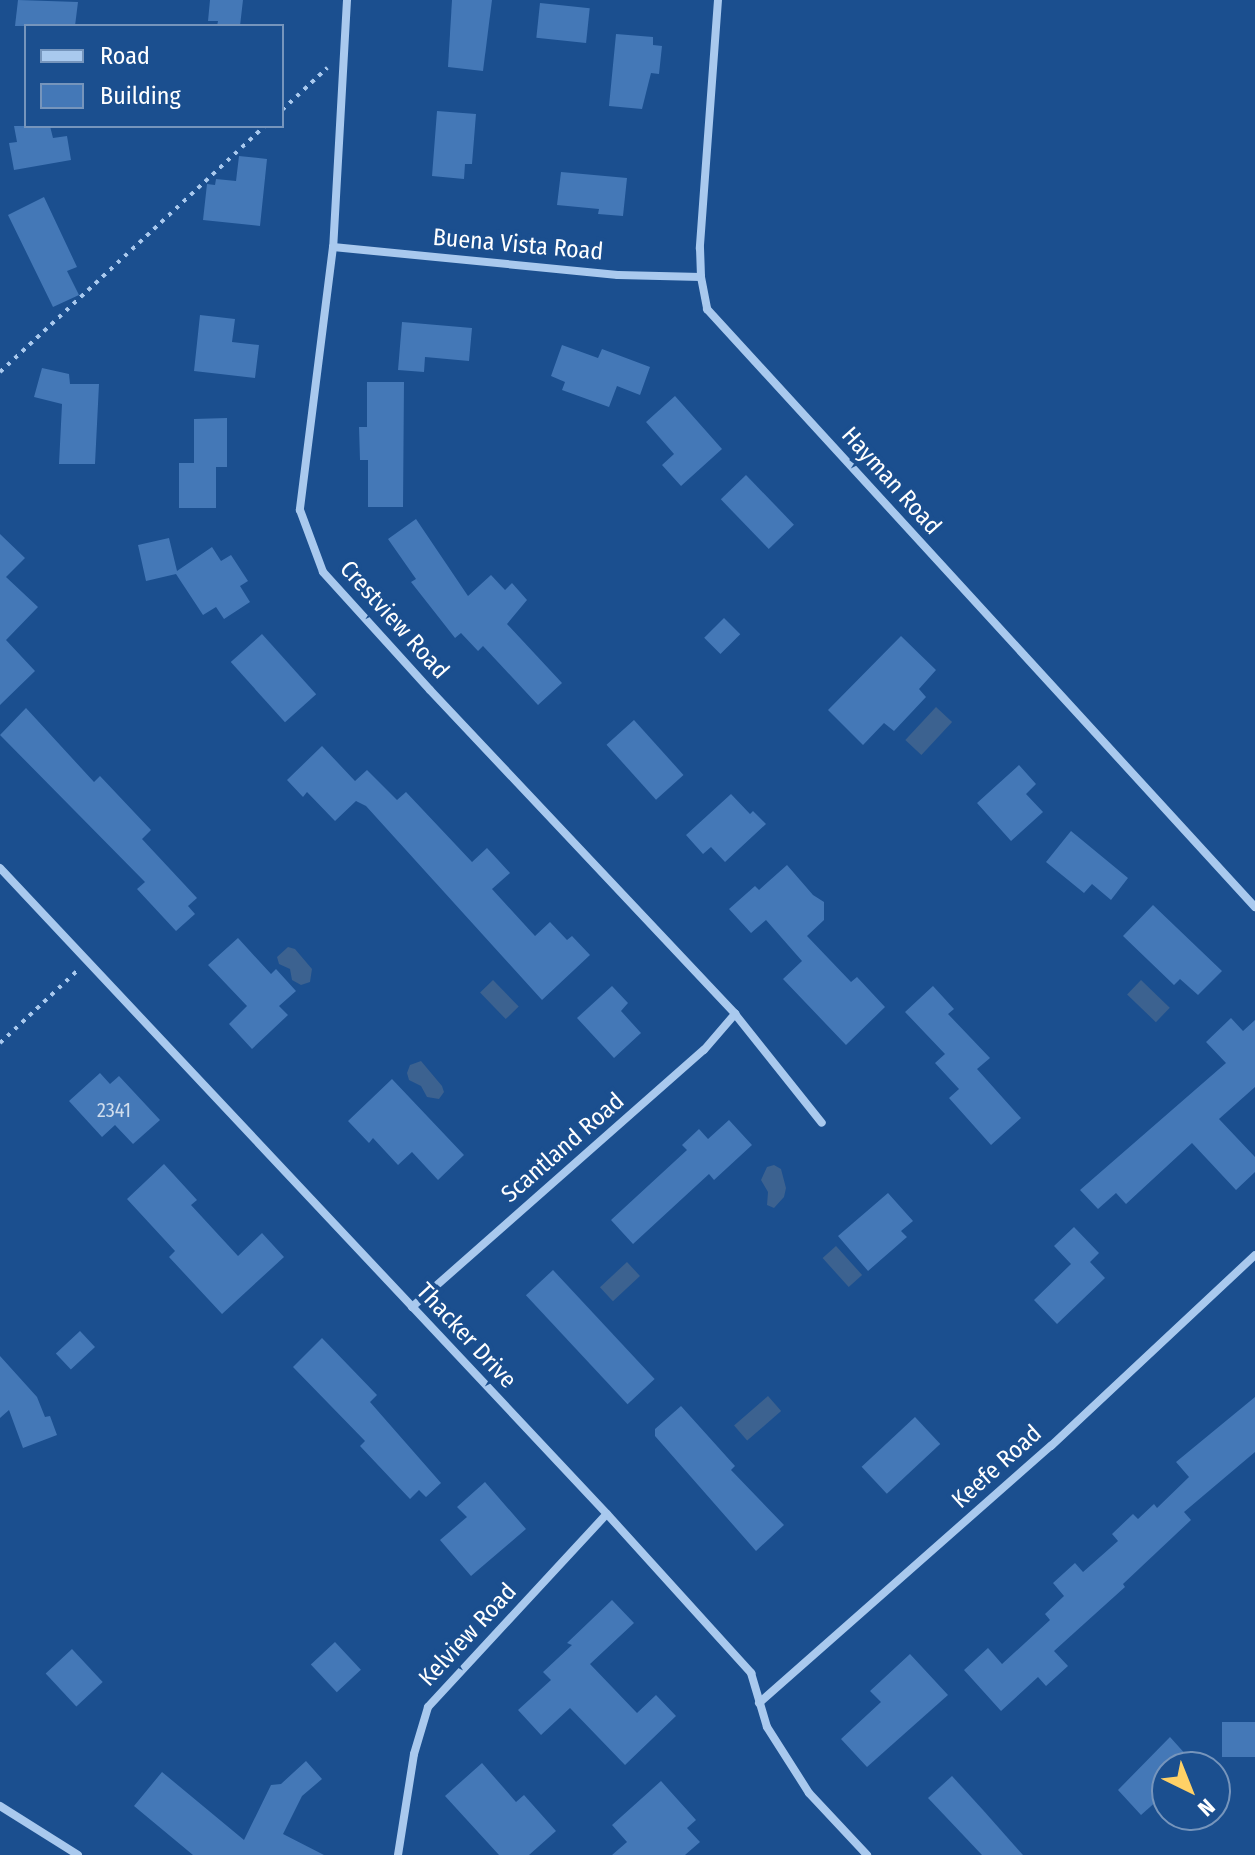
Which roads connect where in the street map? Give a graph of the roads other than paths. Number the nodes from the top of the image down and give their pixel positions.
1 (347, 0) edge
2 (718, 0) edge
3 (333, 247) junction
4 (701, 277) junction
5 (0, 868) edge
6 (1255, 907) edge
7 (735, 1014) junction
8 (822, 1123) dead end
9 (1255, 1255) edge
10 (412, 1307) junction
11 (607, 1514) junction
12 (759, 1703) junction
13 (0, 1806) edge
14 (78, 1855) edge
15 (398, 1855) edge
16 (867, 1855) edge

1 - 3 street, Crestview Road
2 - 4 street, Hayman Road
3 - 4 street, Buena Vista Road
3 - 7 street, Crestview Road
4 - 6 street, Hayman Road
5 - 10 street, Thacker Drive
7 - 8 street, Crestview Road
7 - 10 street, Scantland Road
9 - 12 street, Keefe Road
10 - 11 street, Thacker Drive
11 - 12 street, Thacker Drive
11 - 15 street, Kelview Road
12 - 16 street, Thacker Drive
13 - 14 street

